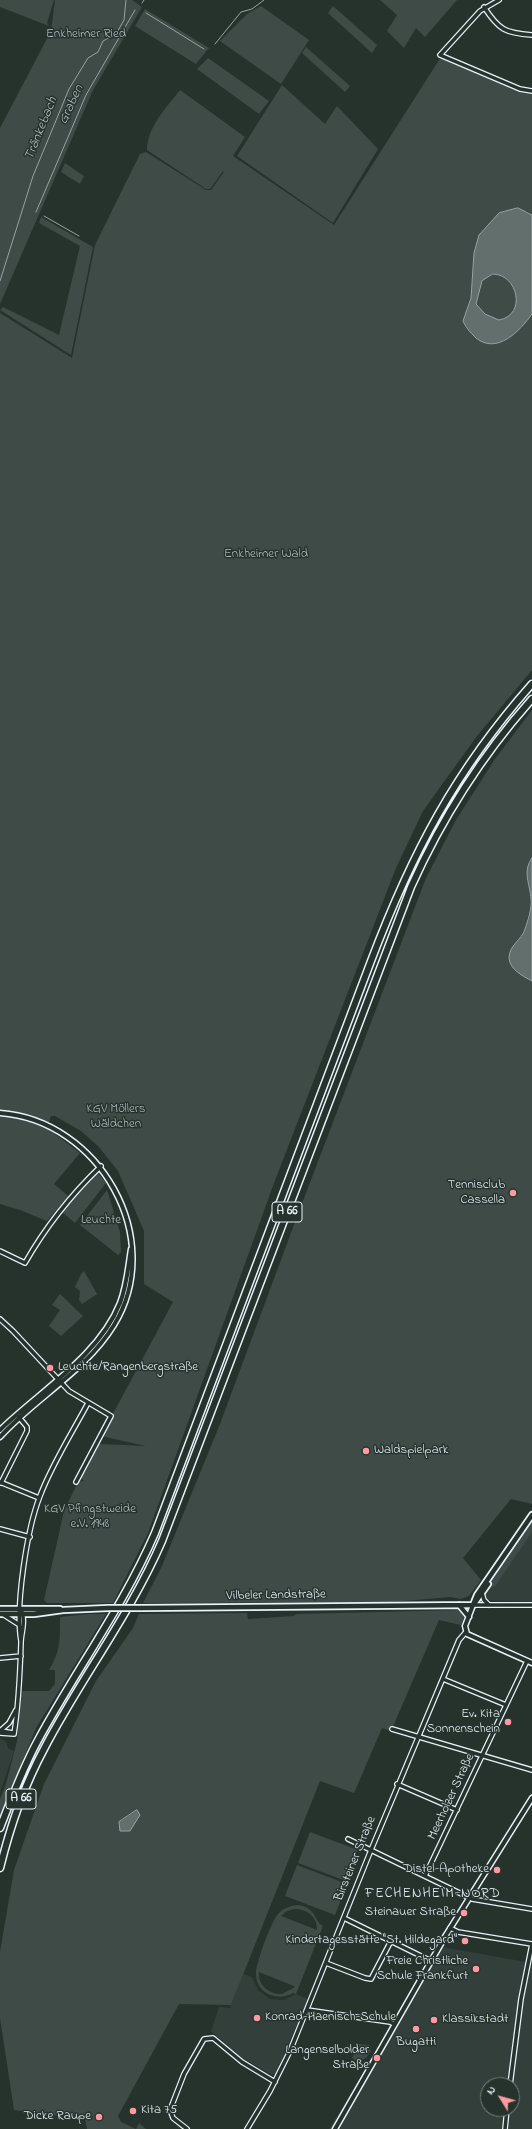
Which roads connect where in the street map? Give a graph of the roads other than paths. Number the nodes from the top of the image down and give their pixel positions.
1 (499, 0) edge
2 (484, 7) junction
3 (532, 35) edge
4 (532, 91) edge
5 (532, 684) edge
6 (532, 699) edge
7 (0, 1113) edge
8 (100, 1166) junction
9 (0, 1251) edge
10 (0, 1319) edge
11 (59, 1380) junction
12 (88, 1403) junction
13 (18, 1416) junction
14 (0, 1430) edge
15 (0, 1437) edge
16 (0, 1482) edge
17 (76, 1482) dead end
18 (39, 1498) junction
19 (532, 1515) edge
20 (0, 1529) edge
21 (30, 1537) junction
22 (493, 1573) junction
23 (482, 1594) junction
24 (477, 1595) junction
25 (459, 1605) junction
26 (473, 1605) junction
27 (489, 1605) junction
28 (532, 1605) edge
29 (21, 1609) junction
30 (63, 1610) junction
31 (0, 1613) edge
32 (21, 1614) junction
33 (34, 1614) junction
34 (469, 1617) junction
35 (24, 1621) junction
36 (18, 1624) junction
37 (466, 1632) junction
38 (21, 1641) junction
39 (21, 1656) junction
40 (0, 1658) edge
41 (527, 1660) junction
42 (532, 1662) edge
43 (443, 1678) junction
44 (18, 1705) junction
45 (506, 1705) junction
46 (392, 1729) dead end
47 (0, 1732) edge
48 (419, 1735) junction
49 (483, 1755) junction
50 (532, 1770) edge
51 (398, 1784) junction
52 (532, 1798) edge
53 (457, 1810) junction
54 (0, 1828) edge
55 (348, 1839) dead end
56 (371, 1850) junction
57 (0, 1868) edge
58 (425, 1876) junction
59 (469, 1897) junction
60 (532, 1909) edge
61 (344, 1918) junction
62 (450, 1928) junction
63 (391, 1941) junction
64 (532, 1944) edge
65 (431, 1960) junction
66 (326, 1963) junction
67 (307, 2010) junction
68 (394, 2024) junction
69 (511, 2077) edge
70 (275, 2082) junction
71 (506, 2117) edge
72 (187, 2129) edge
73 (247, 2129) edge
74 (335, 2129) edge
75 (505, 2129) edge

1 - 2 street
2 - 3 street
2 - 4 street
5 - 54 highway, A 66
6 - 57 highway, A 66
7 - 8 street
8 - 9 street
8 - 11 street
10 - 11 street
11 - 12 street
11 - 13 street
12 - 17 street
12 - 18 street
13 - 14 street
13 - 15 street
13 - 16 street
16 - 18 street
18 - 21 street
19 - 22 main road
20 - 21 street
21 - 29 street
22 - 23 main road
22 - 24 main road
23 - 26 main road
23 - 27 street
24 - 25 main road
24 - 26 main road, Birsteiner Straße
25 - 26 main road, Vilbeler Landstraße
25 - 30 main road, Vilbeler Landstraße, bridge
25 - 34 street
26 - 27 street, Vilbeler Landstraße
26 - 34 street, Birsteiner Straße
27 - 28 street, Vilbeler Landstraße
29 - 30 main road, Vilbeler Landstraße
29 - 31 main road, Vilbeler Landstraße
29 - 32 street
30 - 33 main road, Vilbeler Landstraße
31 - 32 main road, Vilbeler Landstraße
31 - 36 street
32 - 33 main road, Vilbeler Landstraße
32 - 35 street
32 - 36 street
33 - 35 street
34 - 37 street, Birsteiner Straße
35 - 38 street
36 - 38 street
37 - 41 street
37 - 43 street, Birsteiner Straße
38 - 39 street
39 - 40 street
39 - 44 street
41 - 42 street
41 - 45 street, Meerholzer Straße
43 - 45 street
43 - 48 street, Birsteiner Straße
44 - 47 street
44 - 47 street
45 - 49 street, Meerholzer Straße
46 - 48 street
48 - 49 street
48 - 51 street, Birsteiner Straße
49 - 50 street
49 - 53 street, Meerholzer Straße
51 - 53 street
51 - 56 street, Birsteiner Straße
52 - 59 street
53 - 58 street, Meerholzer Straße
55 - 56 street
56 - 58 street
56 - 61 street, Birsteiner Straße
58 - 59 street
59 - 60 street
59 - 62 street
61 - 63 street
61 - 66 street, Birsteiner Straße
62 - 64 street
62 - 65 street
63 - 65 street
63 - 66 street
64 - 69 street
65 - 68 street
66 - 67 street, Birsteiner Straße
67 - 68 street
67 - 70 street, Birsteiner Straße
68 - 74 street
70 - 72 street
70 - 73 street, Birsteiner Straße
71 - 75 street

